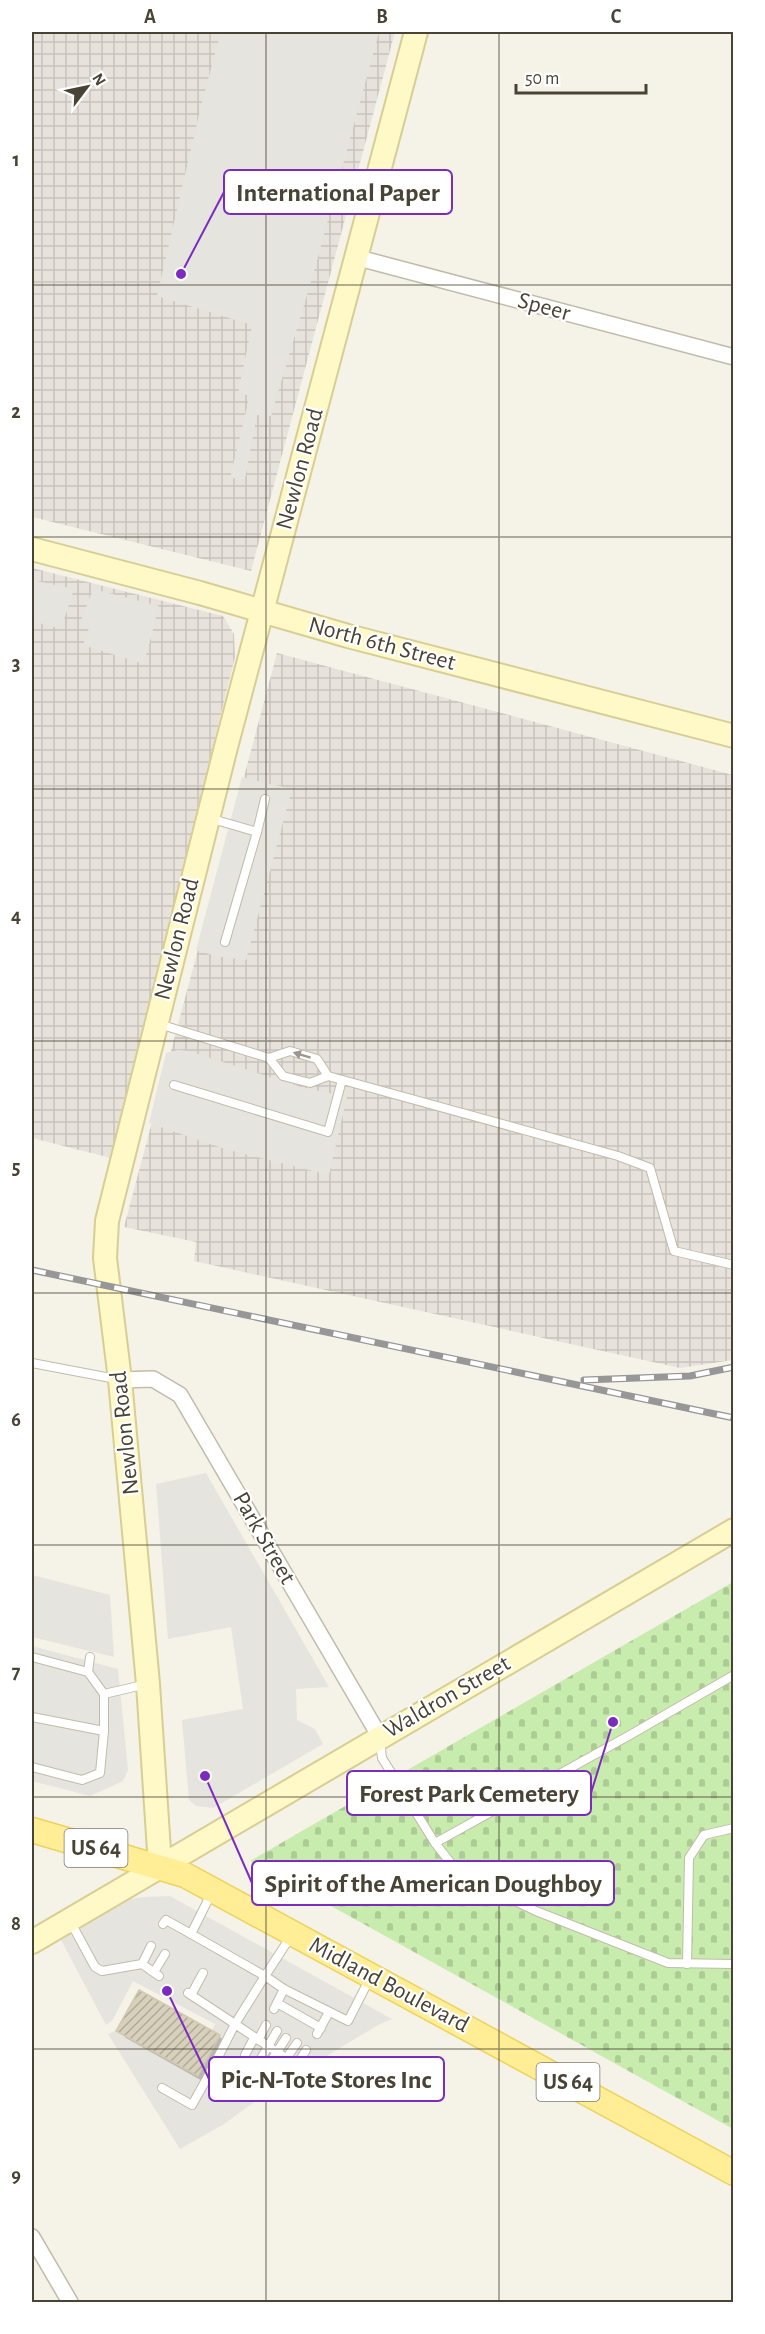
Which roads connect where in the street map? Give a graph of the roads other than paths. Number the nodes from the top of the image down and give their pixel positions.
1 (416, 32) edge
2 (355, 257) junction
3 (734, 357) edge
4 (32, 549) edge
5 (262, 611) junction
6 (734, 736) edge
7 (265, 799) dead end
8 (207, 818) junction
9 (257, 832) junction
10 (225, 942) dead end
11 (156, 1023) junction
12 (269, 1058) junction
13 (328, 1076) junction
14 (342, 1080) junction
15 (174, 1085) dead end
16 (734, 1265) edge
17 (32, 1363) edge
18 (120, 1380) junction
19 (734, 1530) edge
20 (90, 1657) dead end
21 (32, 1658) edge
22 (88, 1672) junction
23 (734, 1676) edge
24 (148, 1684) junction
25 (104, 1694) junction
26 (32, 1717) edge
27 (104, 1731) junction
28 (380, 1737) junction
29 (32, 1767) edge
30 (734, 1828) edge
31 (32, 1830) edge
32 (435, 1843) junction
33 (160, 1866) junction
34 (213, 1890) junction
35 (69, 1919) junction
36 (163, 1924) dead end
37 (293, 1933) junction
38 (191, 1934) junction
39 (32, 1941) edge
40 (152, 1946) dead end
41 (165, 1954) dead end
42 (142, 1964) junction
43 (687, 1964) junction
44 (734, 1964) edge
45 (203, 1973) dead end
46 (372, 1975) junction
47 (265, 1976) junction
48 (284, 1989) junction
49 (329, 2012) junction
50 (235, 2024) junction
51 (266, 2025) dead end
52 (276, 2031) dead end
53 (286, 2038) dead end
54 (256, 2039) junction
55 (297, 2043) dead end
56 (268, 2047) junction
57 (306, 2050) dead end
58 (277, 2052) junction
59 (245, 2055) dead end
60 (287, 2058) junction
61 (259, 2062) dead end
62 (268, 2066) dead end
63 (237, 2068) dead end
64 (211, 2071) junction
65 (250, 2076) dead end
66 (260, 2081) dead end
67 (230, 2083) junction
68 (162, 2088) dead end
69 (242, 2090) junction
70 (252, 2095) junction
71 (734, 2173) edge
72 (32, 2237) edge
73 (70, 2302) edge

1 - 2 street, Newlon Road
2 - 3 street, Speer
2 - 5 street, Newlon Road
4 - 5 street, North 6th Street
5 - 6 street, North 6th Street
5 - 8 street, Newlon Road
7 - 9 lane
8 - 9 lane
8 - 11 street, Newlon Road
9 - 10 lane
11 - 12 lane
11 - 18 street, Newlon Road
12 - 13 lane
13 -> 12 lane
13 - 14 lane
14 - 15 lane
14 - 16 lane
17 - 18 lane
18 - 24 street, Newlon Road
18 - 28 street, Park Street
19 - 28 street, Waldron Street
20 - 22 lane
21 - 22 lane
22 - 25 lane
23 - 32 lane
24 - 25 lane
24 - 33 street, Newlon Road
25 - 27 lane
26 - 27 lane
27 - 29 lane
28 - 32 lane
28 - 33 street, Waldron Street
30 - 43 lane
31 - 33 main road, Midland Boulevard / US 64
32 - 43 lane
33 - 34 main road, Midland Boulevard / US 64
33 - 35 street, Waldron Street
34 - 37 main road, Midland Boulevard / US 64
34 - 38 lane
35 - 39 street, Waldron Street
35 - 42 lane
36 - 38 lane
37 - 46 main road, Midland Boulevard / US 64
37 - 47 lane
38 - 47 lane
40 - 42 lane
41 - 42 lane
43 - 44 lane
45 - 50 lane
46 - 49 lane
46 - 71 main road, Midland Boulevard / US 64
47 - 48 lane
47 - 50 lane
48 - 49 lane
48 - 49 lane
50 - 54 lane
50 - 64 lane
51 - 54 lane
52 - 56 lane
53 - 58 lane
54 - 56 lane
54 - 59 lane
55 - 60 lane
56 - 58 lane
56 - 61 lane
57 - 60 lane
58 - 60 lane
58 - 62 lane
60 - 70 lane
63 - 67 lane
64 - 67 lane
64 - 68 lane
65 - 69 lane
66 - 70 lane
67 - 69 lane
69 - 70 lane
72 - 73 street

